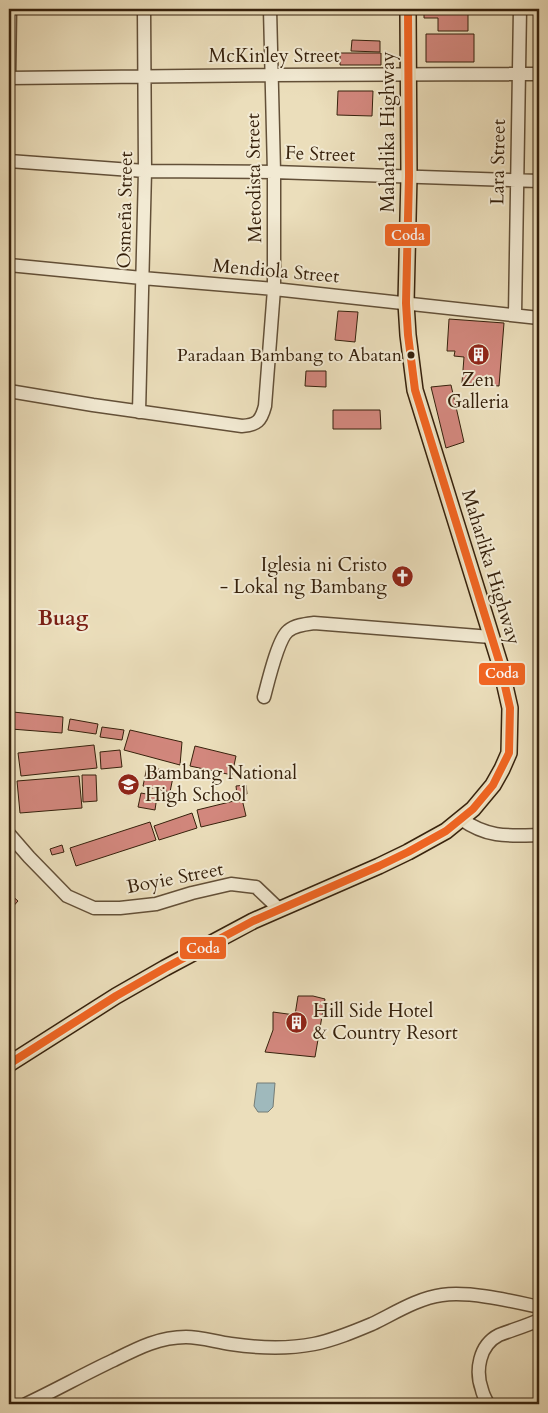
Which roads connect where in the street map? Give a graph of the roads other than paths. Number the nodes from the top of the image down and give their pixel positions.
1 (10, 9) edge
2 (144, 9) edge
3 (270, 9) edge
4 (408, 9) edge
5 (520, 9) edge
6 (518, 74) junction
7 (539, 74) edge
8 (271, 75) junction
9 (409, 75) junction
10 (144, 76) junction
11 (9, 79) edge
12 (9, 161) edge
13 (144, 171) junction
14 (274, 172) junction
15 (409, 176) junction
16 (517, 180) junction
17 (539, 181) edge
18 (9, 265) edge
19 (142, 278) junction
20 (274, 289) junction
21 (406, 303) junction
22 (515, 315) junction
23 (539, 318) edge
24 (9, 392) edge
25 (139, 412) junction
26 (491, 637) junction
27 (264, 697) dead end
28 (461, 819) junction
29 (9, 834) edge
30 (539, 835) edge
31 (279, 909) junction
32 (9, 1064) edge
33 (539, 1307) edge
34 (539, 1320) edge
35 (26, 1404) edge
36 (488, 1404) edge

1 - 11 street
2 - 10 street, Osmeña Street
3 - 8 street, Metodista Street
4 - 9 main road, Maharlika Highway
5 - 6 street, Lara Street
6 - 7 street, McKinley Street
6 - 9 street, McKinley Street
6 - 16 street, Lara Street
8 - 9 street, McKinley Street
8 - 10 street, McKinley Street
8 - 14 street, Metodista Street
9 - 15 main road, Maharlika Highway
10 - 11 street, McKinley Street
10 - 13 street, Osmeña Street
12 - 13 street, Fe Street
13 - 14 street, Fe Street
13 - 19 street, Osmeña Street
14 - 15 street, Fe Street
14 - 20 street, Metodista Street
15 - 16 street, Fe Street
15 - 21 main road, Maharlika Highway
16 - 17 street, Fe Street
16 - 22 street, Lara Street
18 - 19 street, Mendiola Street
19 - 20 street, Mendiola Street
19 - 25 street, Osmeña Street
20 - 21 street, Mendiola Street
20 - 25 street, Metodista Street
21 - 22 street, Mendiola Street
21 - 26 main road, Maharlika Highway
22 - 23 street, Mendiola Street
24 - 25 street, Metodista Street
26 - 27 street
26 - 28 main road, Maharlika Highway
28 - 30 street
28 - 31 main road, Maharlika Highway
29 - 31 street, Boyie Street
31 - 32 main road, Maharlika Highway
33 - 35 street
34 - 36 street

